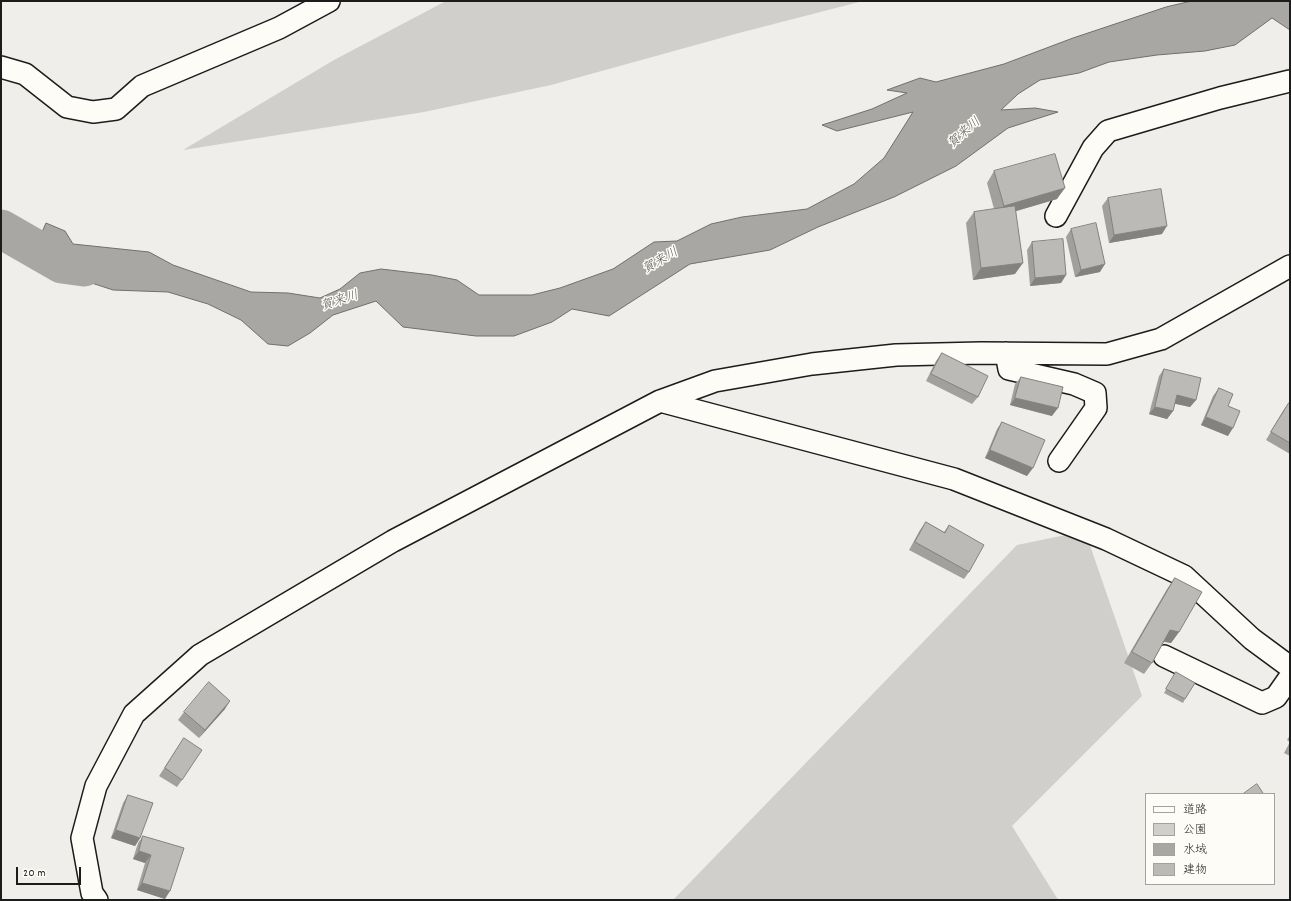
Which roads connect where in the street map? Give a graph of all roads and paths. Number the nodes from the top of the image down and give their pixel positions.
1 (329, 1) edge
2 (1, 67) edge
3 (1290, 81) edge
4 (1056, 216) dead end
5 (1290, 266) edge
6 (1006, 353) junction
7 (660, 401) junction
8 (1059, 461) dead end
9 (1164, 656) edge
10 (1290, 667) edge
11 (1290, 677) edge
12 (97, 900) edge

1 - 2 street
3 - 4 street
5 - 6 street
6 - 7 street
6 - 8 street
7 - 10 street
7 - 12 street
9 - 11 street

